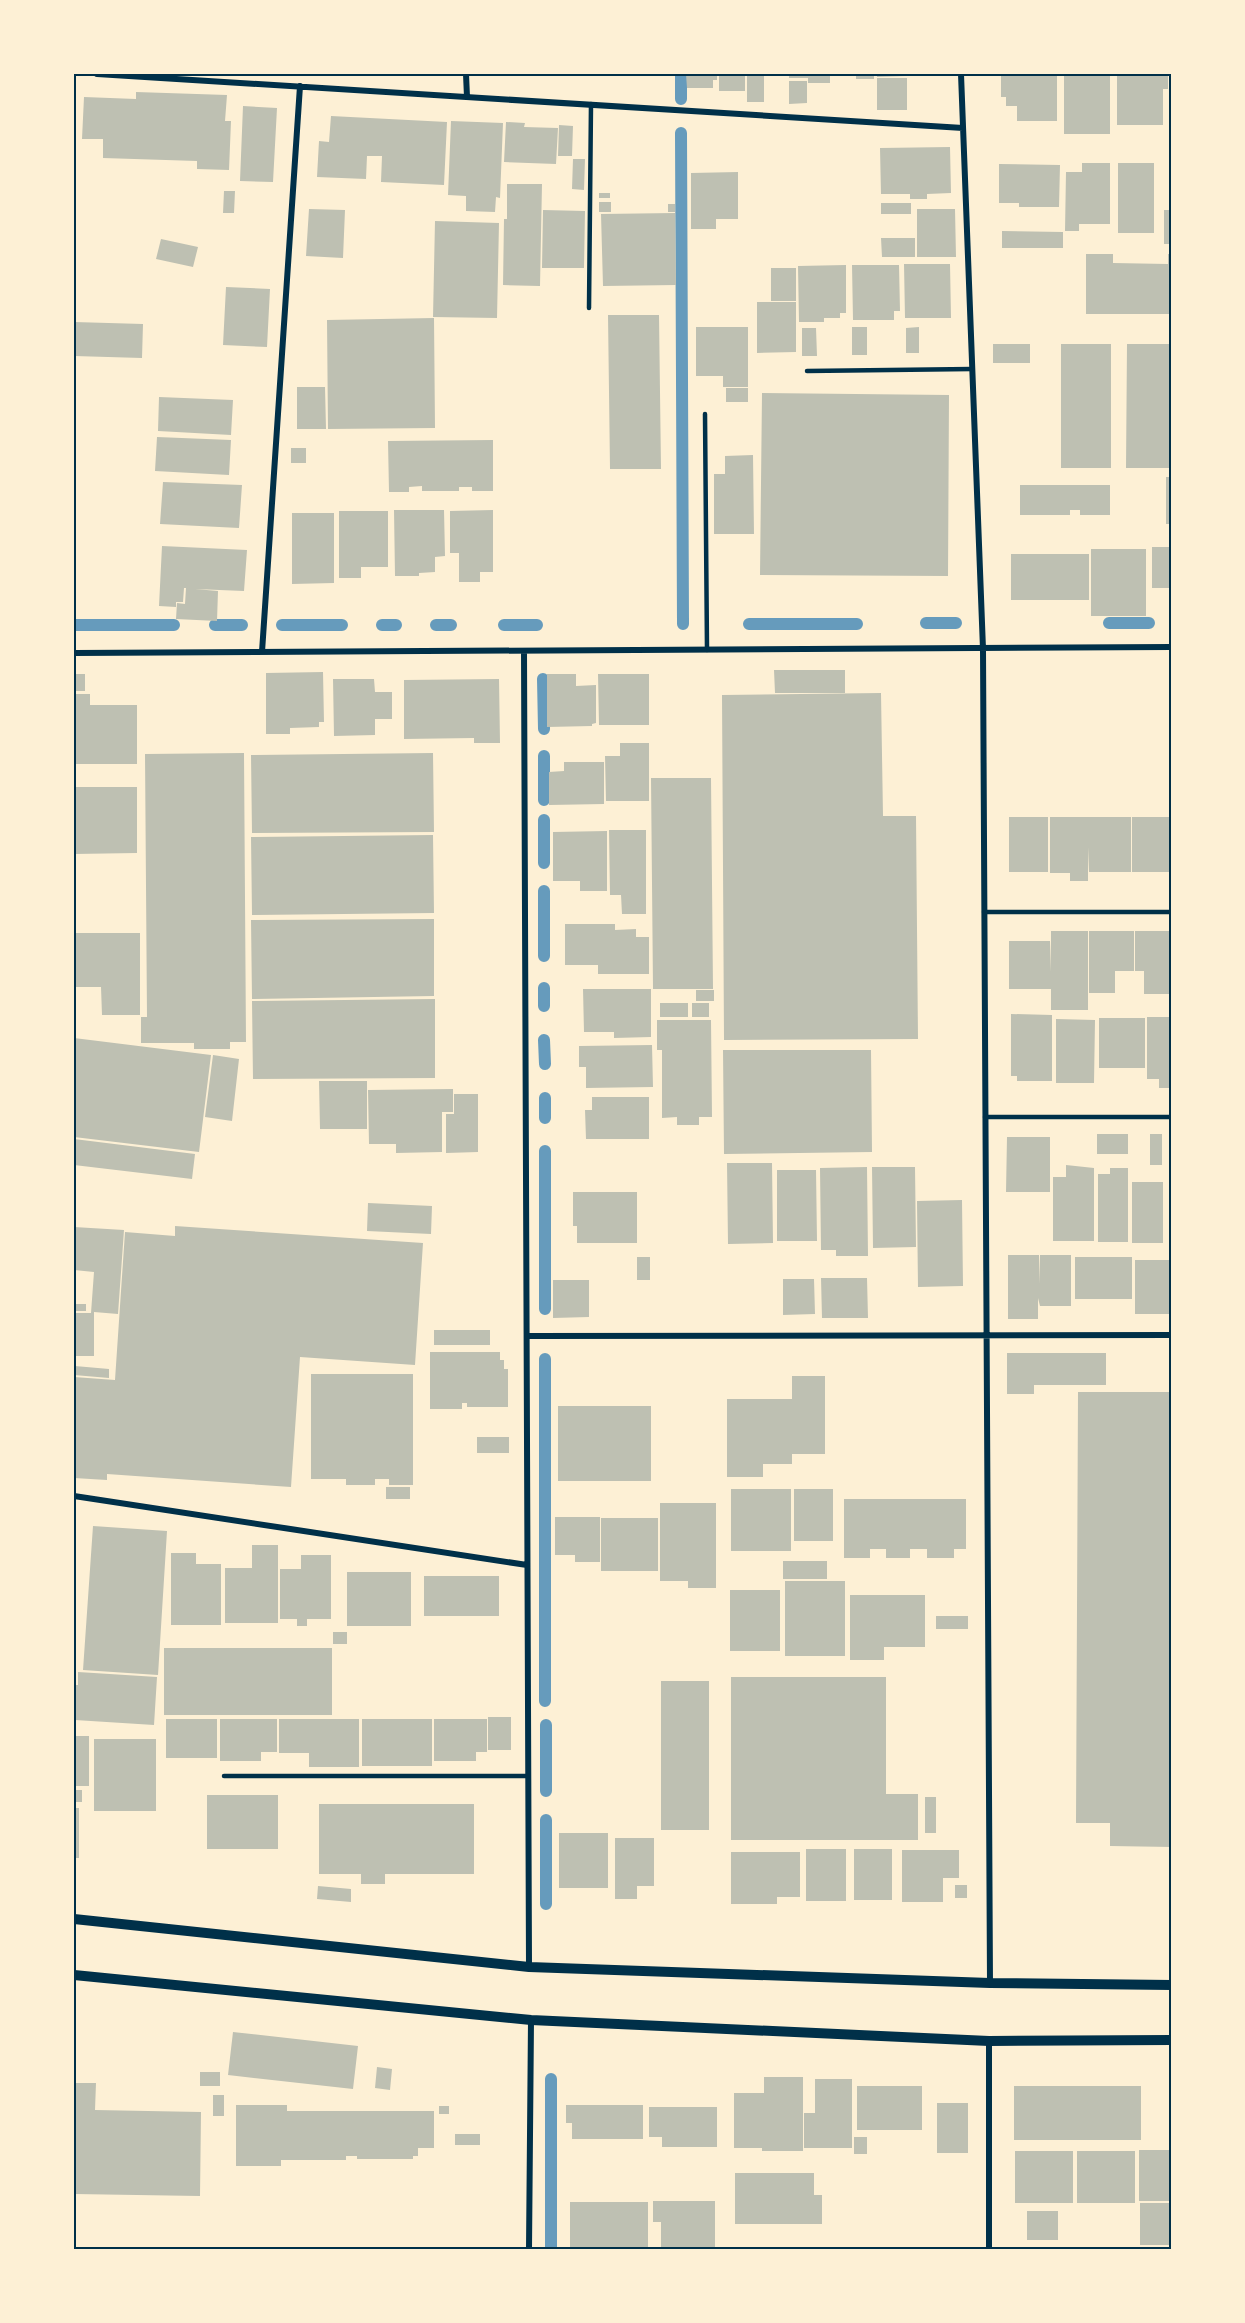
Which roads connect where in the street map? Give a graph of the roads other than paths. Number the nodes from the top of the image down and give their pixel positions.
1 (97, 74) edge
2 (466, 74) edge
3 (961, 74) edge
4 (300, 86) junction
5 (467, 97) junction
6 (591, 104) junction
7 (963, 128) junction
8 (589, 308) dead end
9 (972, 369) junction
10 (807, 371) dead end
11 (705, 414) dead end
12 (1172, 647) edge
13 (983, 649) junction
14 (707, 650) junction
15 (524, 651) junction
16 (262, 652) junction
17 (74, 653) edge
18 (984, 912) junction
19 (1172, 912) edge
20 (985, 1117) junction
21 (1172, 1117) edge
22 (986, 1335) junction
23 (1172, 1335) edge
24 (527, 1336) junction
25 (74, 1496) edge
26 (527, 1564) junction
27 (224, 1776) dead end
28 (528, 1776) junction
29 (74, 1919) edge
30 (529, 1967) junction
31 (74, 1975) edge
32 (990, 1983) junction
33 (1172, 1984) edge
34 (531, 2020) junction
35 (1172, 2040) edge
36 (989, 2041) junction
37 (529, 2250) edge
38 (989, 2250) edge

1 - 4 street
2 - 5 street
3 - 7 street
4 - 5 street
4 - 16 street
5 - 6 street
6 - 7 street
6 - 8 lane
7 - 9 street
9 - 10 lane
9 - 13 street
11 - 14 lane
12 - 13 street
13 - 14 street
13 - 18 street
14 - 15 street
15 - 16 street
15 - 24 street
16 - 17 street
18 - 19 lane
18 - 20 street
20 - 21 lane
20 - 22 street
22 - 23 street
22 - 24 street
22 - 32 street
24 - 26 street
25 - 26 street
26 - 28 street
27 - 28 lane
28 - 30 street
29 - 30 street
30 - 32 street
31 - 34 street
32 - 33 street
34 - 36 street
34 - 37 street
35 - 36 street
36 - 38 street

